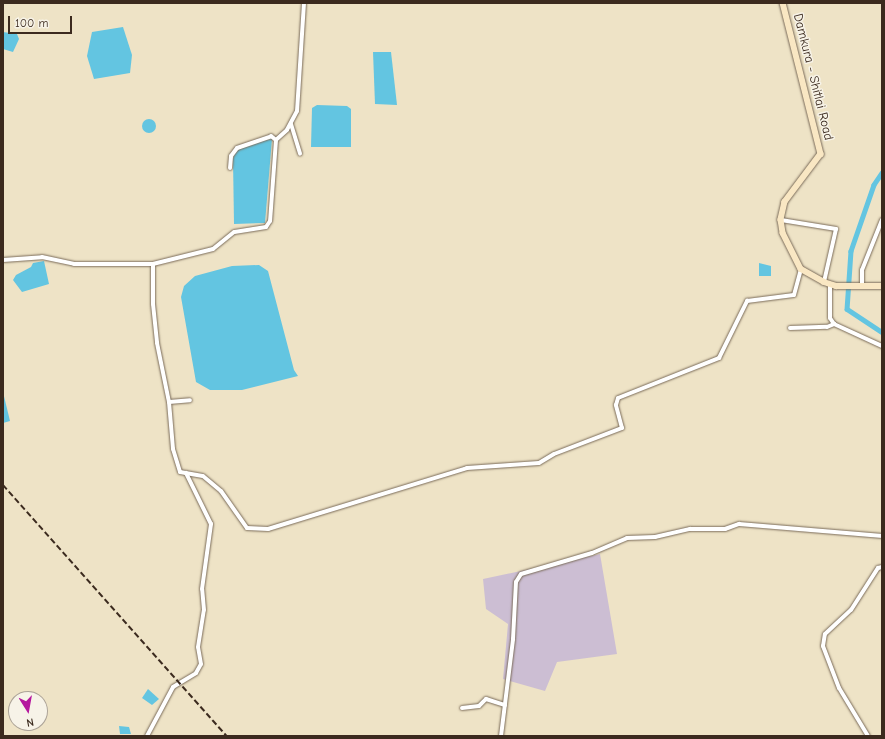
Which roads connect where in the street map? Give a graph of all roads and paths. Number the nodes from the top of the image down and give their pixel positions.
1 (304, 3) edge
2 (784, 3) edge
3 (291, 124) junction
4 (276, 140) junction
5 (300, 154) dead end
6 (230, 168) dead end
7 (781, 220) junction
8 (882, 220) edge
9 (3, 260) edge
10 (153, 264) junction
11 (801, 269) junction
12 (830, 284) junction
13 (882, 286) edge
14 (862, 287) junction
15 (834, 324) junction
16 (790, 328) dead end
17 (882, 346) edge
18 (190, 400) dead end
19 (169, 402) junction
20 (186, 473) junction
21 (882, 536) edge
22 (882, 567) edge
23 (505, 705) junction
24 (462, 708) dead end
25 (147, 736) edge
26 (501, 736) edge
27 (868, 736) edge

1 - 3 street
2 - 7 street, Damkura - Shitlai Road
3 - 4 street
3 - 5 street
4 - 6 street
4 - 10 street
7 - 11 street, Damkura - Shitlai Road
7 - 12 street
8 - 14 street
9 - 10 street
10 - 19 street
11 - 12 street
11 - 20 street
12 - 14 street
12 - 15 street
13 - 14 street
15 - 16 street
15 - 17 street
18 - 19 street
19 - 20 street
20 - 25 street
21 - 23 street
22 - 27 street
23 - 24 street
23 - 26 street

